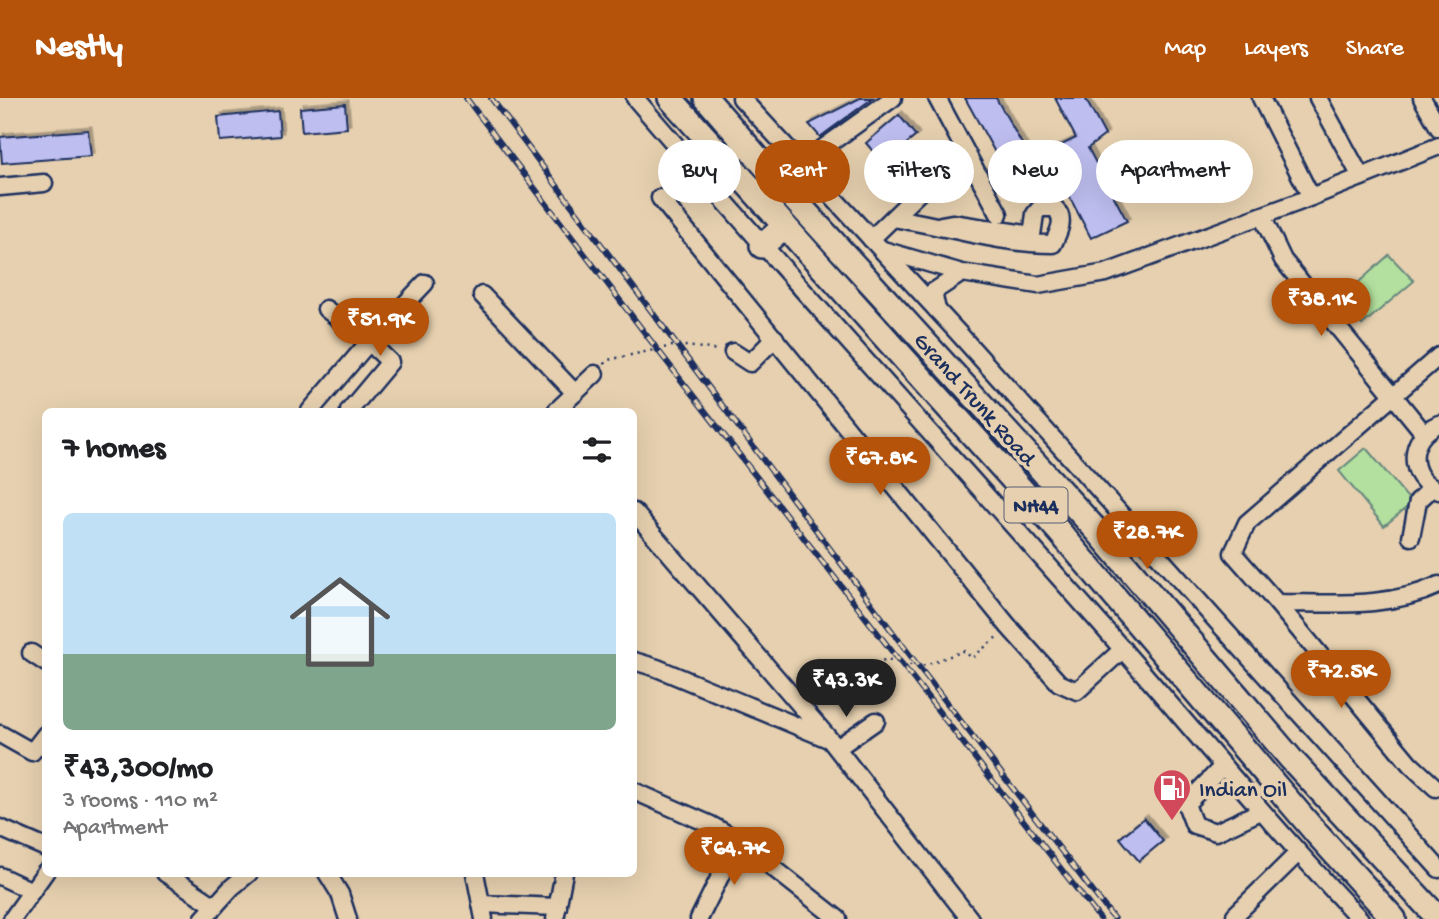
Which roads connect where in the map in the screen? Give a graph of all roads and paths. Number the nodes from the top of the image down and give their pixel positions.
1 (635, 98) edge
2 (653, 98) edge
3 (706, 98) edge
4 (741, 98) edge
5 (893, 98) edge
6 (937, 98) edge
7 (1261, 98) edge
8 (1422, 98) edge
9 (1323, 100) edge
10 (673, 102) edge
11 (1439, 128) edge
12 (779, 140) edge
13 (834, 140) edge
14 (959, 140) edge
15 (1439, 146) edge
16 (974, 168) edge
17 (1361, 177) junction
18 (44, 183) dead end
19 (0, 187) edge
20 (1311, 197) junction
21 (664, 203) edge
22 (837, 203) edge
23 (908, 203) edge
24 (999, 214) dead end
25 (1262, 216) junction
26 (893, 218) junction
27 (941, 225) junction
28 (785, 226) junction
29 (876, 245) junction
30 (762, 246) junction
31 (962, 273) junction
32 (425, 283) dead end
33 (482, 295) dead end
34 (326, 309) dead end
35 (937, 311) junction
36 (775, 338) junction
37 (369, 342) junction
38 (733, 352) joint
39 (1439, 356) edge
40 (594, 374) joint
41 (575, 393) junction
42 (1392, 396) junction
43 (313, 408) edge
44 (352, 408) edge
45 (559, 408) edge
46 (1439, 424) edge
47 (1423, 432) junction
48 (1435, 490) edge
49 (637, 515) edge
50 (1411, 537) dead end
51 (1439, 585) edge
52 (1277, 603) junction
53 (1009, 627) junction
54 (1123, 649) junction
55 (32, 653) dead end
56 (42, 660) edge
57 (637, 661) edge
58 (845, 680) dead end
59 (876, 721) dead end
60 (0, 734) edge
61 (42, 739) edge
62 (834, 744) junction
63 (1223, 766) junction
64 (1438, 788) edge
65 (637, 792) edge
66 (1261, 811) junction
67 (0, 828) edge
68 (738, 840) junction
69 (42, 846) edge
70 (1298, 853) junction
71 (1439, 869) edge
72 (0, 876) edge
73 (42, 877) edge
74 (172, 877) edge
75 (244, 877) edge
76 (329, 877) edge
77 (476, 877) edge
78 (563, 877) edge
79 (32, 891) junction
80 (215, 906) junction
81 (483, 911) edge
82 (556, 913) edge
83 (1236, 915) dead end
84 (12, 919) edge
85 (203, 919) edge
86 (348, 919) edge
87 (699, 919) edge
88 (838, 919) edge
89 (970, 919) edge
90 (1360, 919) edge
91 (1394, 919) edge
92 (1439, 919) edge

1 - 30 street
2 - 10 highway
3 - 92 highway, Grand Trunk Road / NH44
4 - 12 street
5 - 13 street
6 - 14 street
7 - 20 street
8 - 11 street
9 - 17 street
10 - 28 highway, Grand Trunk Road / NH44
15 - 17 street
16 - 24 street
17 - 20 street
18 - 19 street
20 - 25 street
21 - 36 street
22 - 29 street
23 - 26 street
25 - 31 street
25 - 42 street
26 - 27 street
26 - 29 street
27 - 27 street
28 - 30 highway
28 - 91 highway, Grand Trunk Road / NH44
29 - 31 street
29 - 35 street
30 - 54 street
31 - 35 street
32 - 37 street
33 - 41 street
34 - 37 street
35 - 71 street
36 - 38 street
36 - 53 street
37 - 43 street
37 - 44 street
38 - 40 path
39 - 42 street
40 - 41 street
41 - 45 street
42 - 47 street
42 - 52 street
46 - 47 street
47 - 48 street
48 - 50 street
49 - 62 street
51 - 52 street
52 - 64 street
53 - 54 street
53 - 58 path
54 - 63 street
55 - 56 street
57 - 62 street
59 - 62 street
60 - 61 street
62 - 89 street
63 - 66 street
63 - 66 street
65 - 68 street
66 - 70 street
67 - 69 street
68 - 87 street
68 - 88 street
70 - 83 street
70 - 90 street
72 - 79 street
73 - 79 street
74 - 80 street
75 - 80 street
76 - 86 street
77 - 81 street
78 - 82 street
79 - 84 street
80 - 85 street
81 - 82 street

